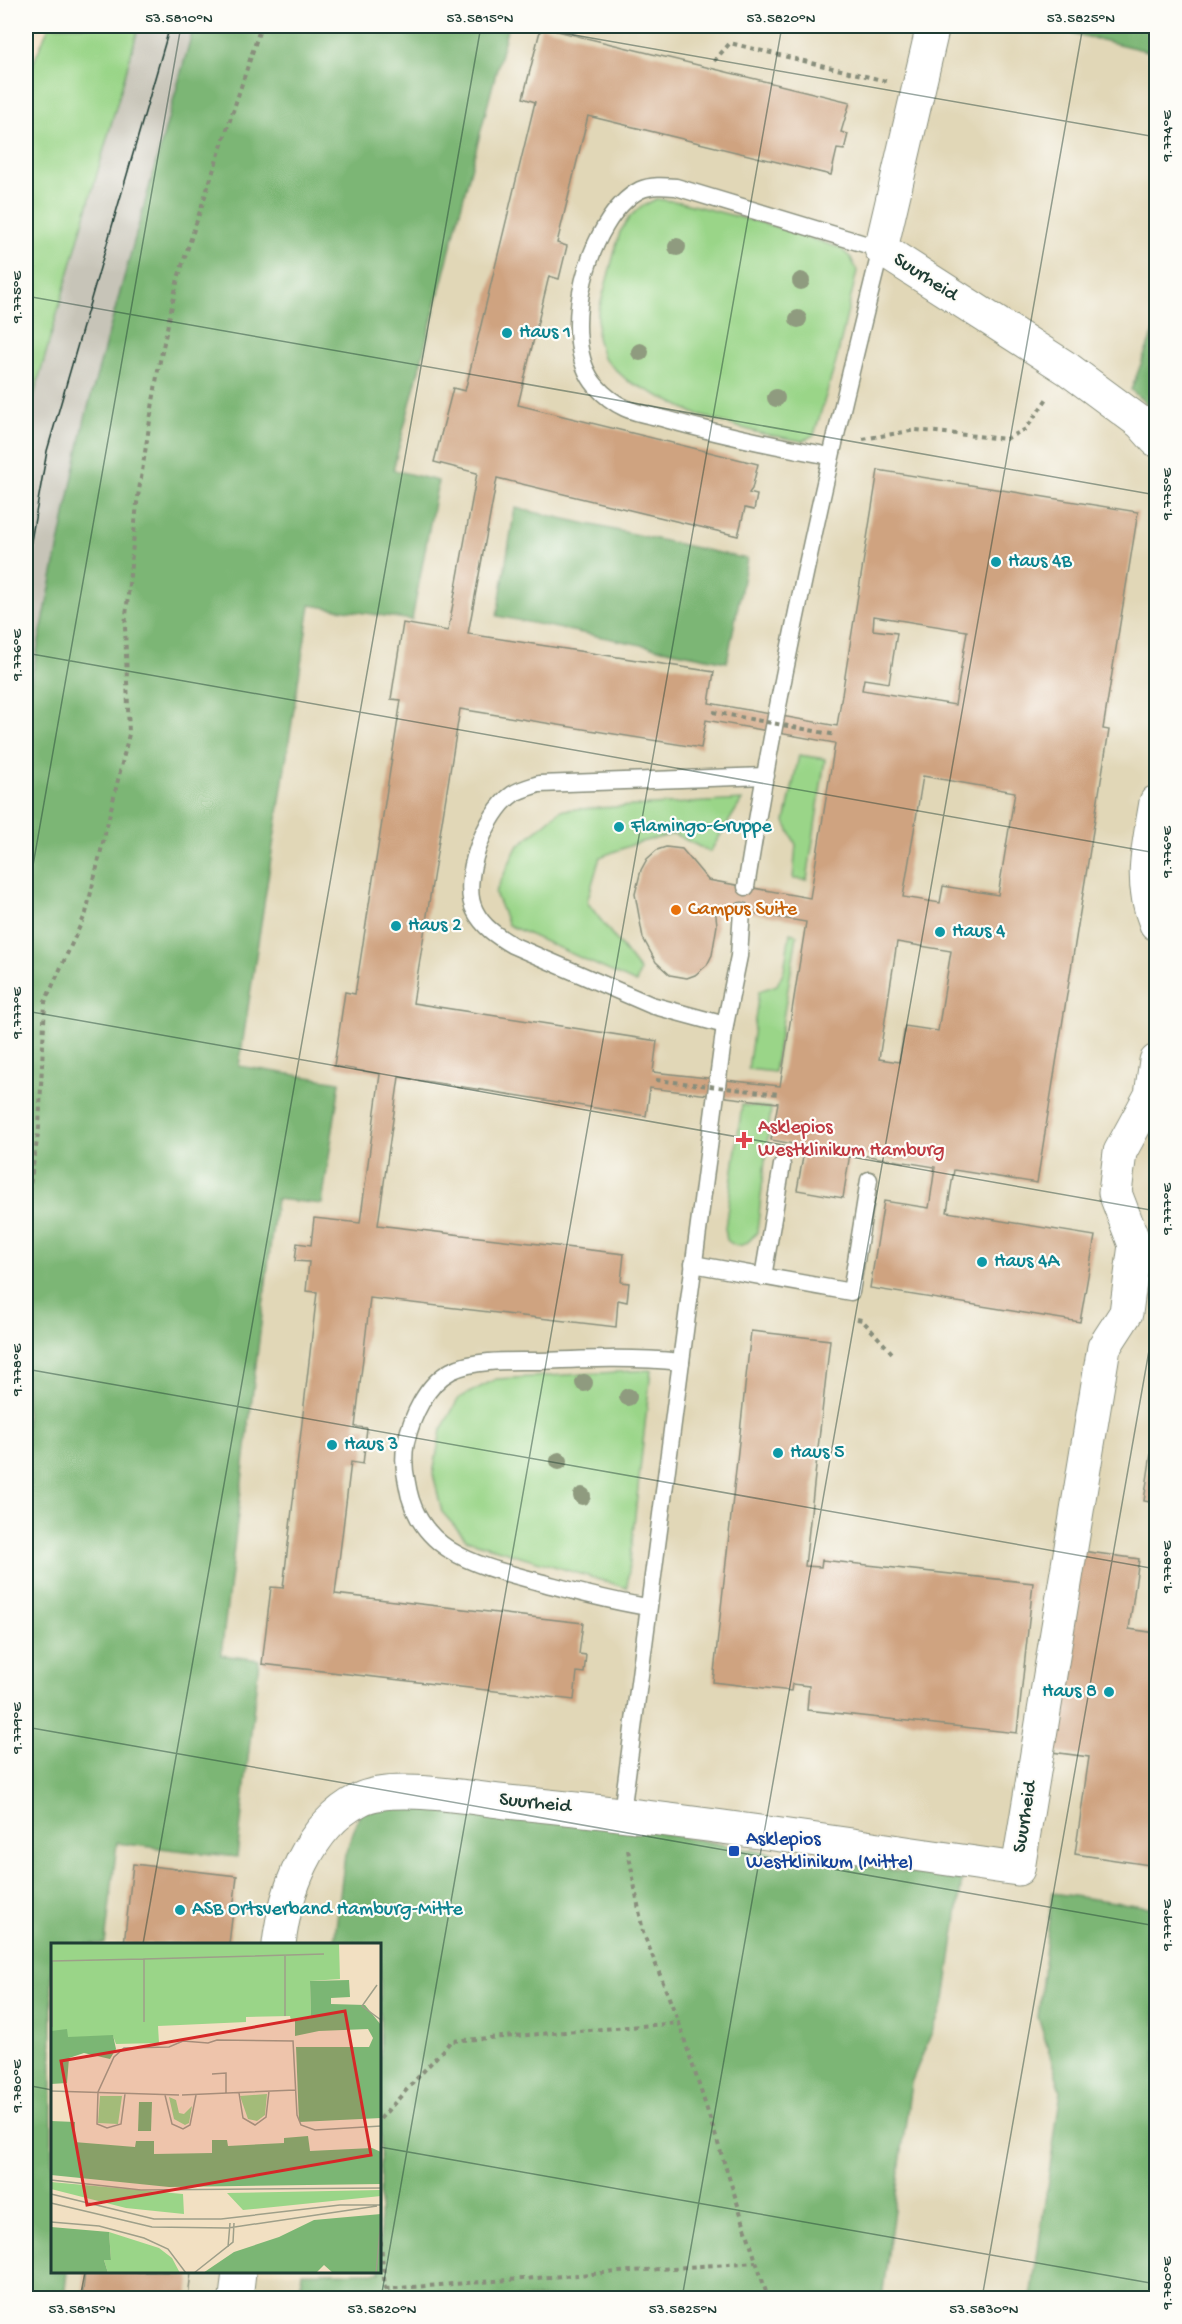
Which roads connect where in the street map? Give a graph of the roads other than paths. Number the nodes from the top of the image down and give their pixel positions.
1 (933, 26) edge
2 (881, 249) junction
3 (1156, 440) edge
4 (831, 450) junction
5 (766, 776) junction
6 (1156, 802) edge
7 (746, 887) dead end
8 (742, 911) dead end
9 (1156, 924) edge
10 (725, 1025) junction
11 (1156, 1061) edge
12 (782, 1165) dead end
13 (869, 1180) dead end
14 (693, 1264) junction
15 (763, 1277) junction
16 (681, 1362) junction
17 (648, 1607) junction
18 (622, 1813) junction
19 (279, 1943) edge
20 (239, 2273) edge
21 (236, 2298) edge

1 - 2 street, Suurheid
2 - 3 street, Suurheid
2 - 4 lane
2 - 4 lane
4 - 5 lane
5 - 7 lane
5 - 10 lane
6 - 9 street
8 - 10 lane
10 - 14 lane
11 - 18 street, Suurheid
12 - 15 lane
13 - 15 lane
14 - 15 lane
14 - 16 lane
16 - 17 lane
16 - 17 lane
17 - 18 lane
18 - 19 street, Suurheid
20 - 21 street

